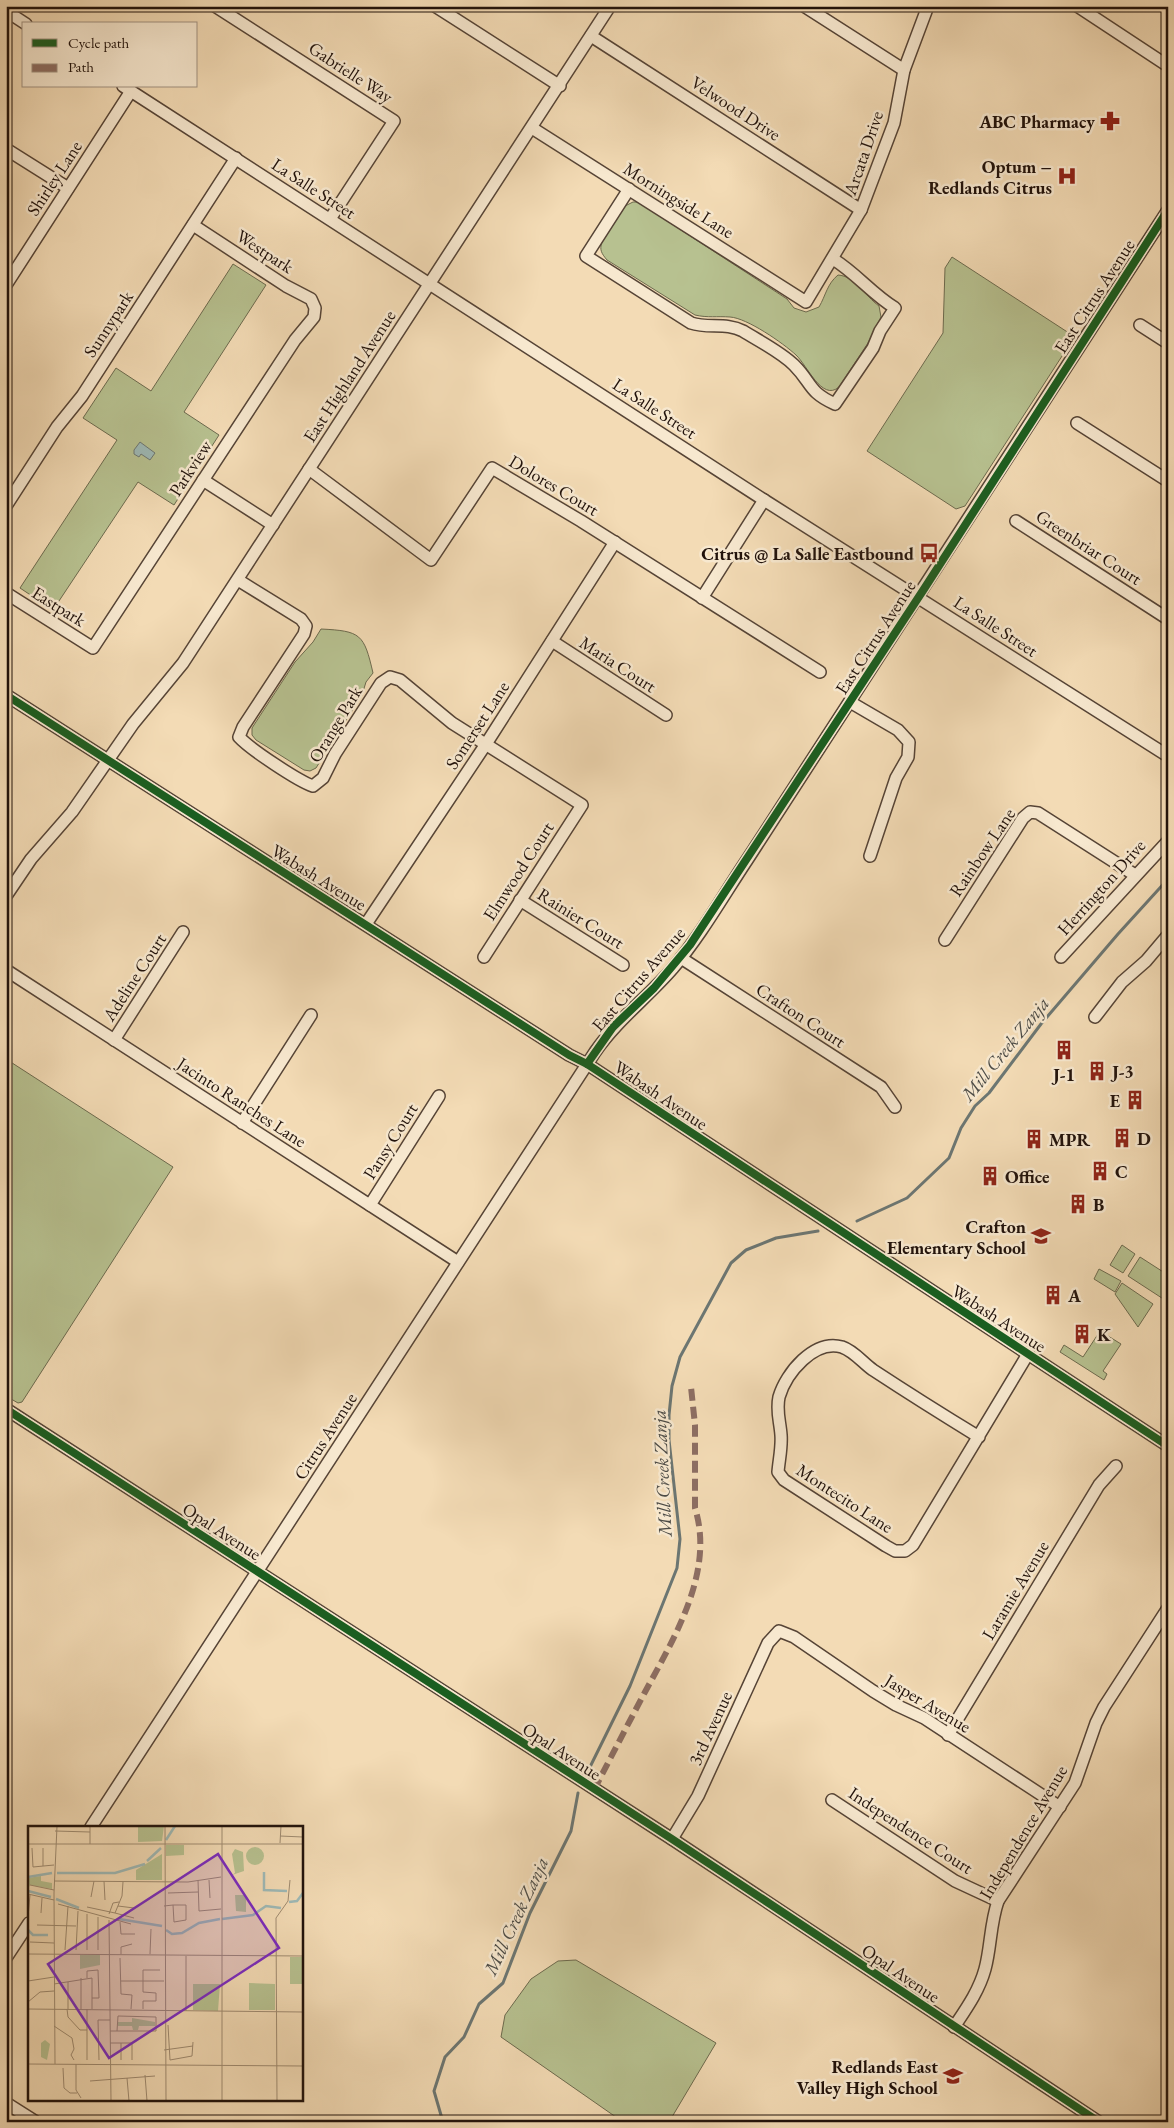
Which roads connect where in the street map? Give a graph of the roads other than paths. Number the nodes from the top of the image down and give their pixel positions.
1 (215, 6) edge
2 (435, 6) edge
3 (610, 6) edge
4 (804, 6) edge
5 (928, 6) edge
6 (1077, 6) edge
7 (6, 11) edge
8 (23, 22) edge
9 (591, 36) junction
10 (1168, 66) edge
11 (904, 70) junction
12 (560, 86) junction
13 (127, 89) edge
14 (532, 128) junction
15 (6, 149) edge
16 (236, 158) junction
17 (68, 188) junction
18 (629, 189) junction
19 (861, 210) junction
20 (1168, 210) edge
21 (330, 219) junction
22 (193, 225) junction
23 (833, 259) junction
24 (430, 283) junction
25 (6, 284) edge
26 (806, 302) joint
27 (315, 308) joint
28 (1140, 325) dead end
29 (1168, 343) edge
30 (1077, 423) dead end
31 (309, 469) junction
32 (203, 480) junction
33 (1168, 481) edge
34 (764, 500) junction
35 (6, 506) edge
36 (1016, 521) dead end
37 (273, 525) junction
38 (615, 542) junction
39 (238, 580) junction
40 (6, 594) edge
41 (918, 597) junction
42 (702, 598) junction
43 (1168, 619) edge
44 (552, 641) junction
45 (93, 648) joint
46 (820, 672) dead end
47 (6, 695) edge
48 (850, 702) junction
49 (666, 715) dead end
50 (486, 744) junction
51 (1168, 756) edge
52 (109, 760) junction
53 (1168, 841) edge
54 (870, 856) dead end
55 (1135, 875) junction
56 (6, 896) edge
57 (520, 900) junction
58 (366, 924) junction
59 (183, 932) dead end
60 (1168, 935) edge
61 (945, 940) dead end
62 (484, 957) dead end
63 (1061, 957) dead end
64 (681, 958) junction
65 (623, 965) dead end
66 (6, 970) edge
67 (311, 1015) dead end
68 (1095, 1017) dead end
69 (114, 1040) junction
70 (587, 1064) junction
71 (439, 1096) dead end
72 (895, 1107) dead end
73 (242, 1123) junction
74 (370, 1205) junction
75 (458, 1262) junction
76 (1028, 1354) junction
77 (6, 1409) edge
78 (979, 1437) junction
79 (1168, 1446) edge
80 (1116, 1466) dead end
81 (257, 1572) junction
82 (1168, 1608) edge
83 (779, 1631) joint
84 (948, 1735) junction
85 (832, 1800) dead end
86 (1060, 1807) junction
87 (92, 1826) edge
88 (672, 1839) junction
89 (998, 1901) junction
90 (28, 1925) edge
91 (6, 1958) edge
92 (954, 2027) junction
93 (6, 2103) edge
94 (36, 2122) edge
95 (1099, 2122) edge

1 - 21 street, Gabrielle Way
2 - 12 street
3 - 9 street, East Highland Avenue
4 - 11 street
5 - 11 street, Arcata Drive
6 - 10 street
7 - 8 street
9 - 12 street, East Highland Avenue
9 - 19 street, Velwood Drive
11 - 19 street, Arcata Drive
12 - 14 street, East Highland Avenue
13 - 16 street, La Salle Street
13 - 17 street, Shirley Lane
14 - 18 street, Morningside Lane
14 - 24 street, East Highland Avenue
15 - 17 street
16 - 21 street, La Salle Street
16 - 22 street, Sunnypark
17 - 25 street, Shirley Lane
18 - 23 street
18 - 26 street, Morningside Lane
19 - 23 street, Arcata Drive
20 - 41 street, East Citrus Avenue
21 - 24 street, La Salle Street
22 - 27 street, Westpark
22 - 35 street, Sunnypark
23 - 26 street, Arcata Drive
24 - 31 street, East Highland Avenue
24 - 34 street, La Salle Street
27 - 32 street, Parkview
28 - 29 street
30 - 33 street
31 - 37 street, East Highland Avenue
31 - 38 street, Dolores Court
32 - 37 street
32 - 45 street, Parkview
34 - 41 street, La Salle Street
34 - 42 street
36 - 43 street, Greenbriar Court
37 - 39 street, East Highland Avenue
38 - 42 street, Dolores Court
38 - 44 street, Somerset Lane
39 - 50 street, Orange Park
39 - 52 street, East Highland Avenue
40 - 45 street, Eastpark
41 - 48 street, East Citrus Avenue
41 - 51 street, La Salle Street
42 - 46 street, Dolores Court
44 - 49 street, Maria Court
44 - 50 street, Somerset Lane
47 - 52 street, Wabash Avenue
48 - 54 street
48 - 64 street, East Citrus Avenue
50 - 57 street, Elmwood Court
50 - 58 street, Somerset Lane
52 - 56 street, East Highland Avenue
52 - 58 street, Wabash Avenue
53 - 55 street, Herrington Drive
55 - 61 street, Rainbow Lane
55 - 63 street, Herrington Drive
57 - 62 street, Elmwood Court
57 - 65 street, Rainier Court
58 - 70 street, Wabash Avenue
59 - 69 street, Adeline Court
60 - 68 street
64 - 70 street, East Citrus Avenue
64 - 72 street, Crafton Court
66 - 69 street, Jacinto Ranches Lane
67 - 73 street
69 - 73 street, Jacinto Ranches Lane
70 - 75 street, Citrus Avenue
70 - 76 street, Wabash Avenue
71 - 74 street, Pansy Court
73 - 74 street, Jacinto Ranches Lane
74 - 75 street, Jacinto Ranches Lane
75 - 81 street, Citrus Avenue
76 - 78 street, Montecito Lane
76 - 79 street, Wabash Avenue
77 - 81 street, Opal Avenue
78 - 78 street, Montecito Lane
80 - 84 street, Laramie Avenue
81 - 87 street, Citrus Avenue
81 - 88 street, Opal Avenue
82 - 86 street, Independence Avenue
83 - 84 street, Jasper Avenue
83 - 88 street, 3rd Avenue
84 - 86 street, Jasper Avenue
85 - 89 street, Independence Court
86 - 89 street, Independence Avenue
88 - 92 street, Opal Avenue
89 - 92 street, Independence Avenue
90 - 91 street
92 - 95 street, Opal Avenue
93 - 94 street

